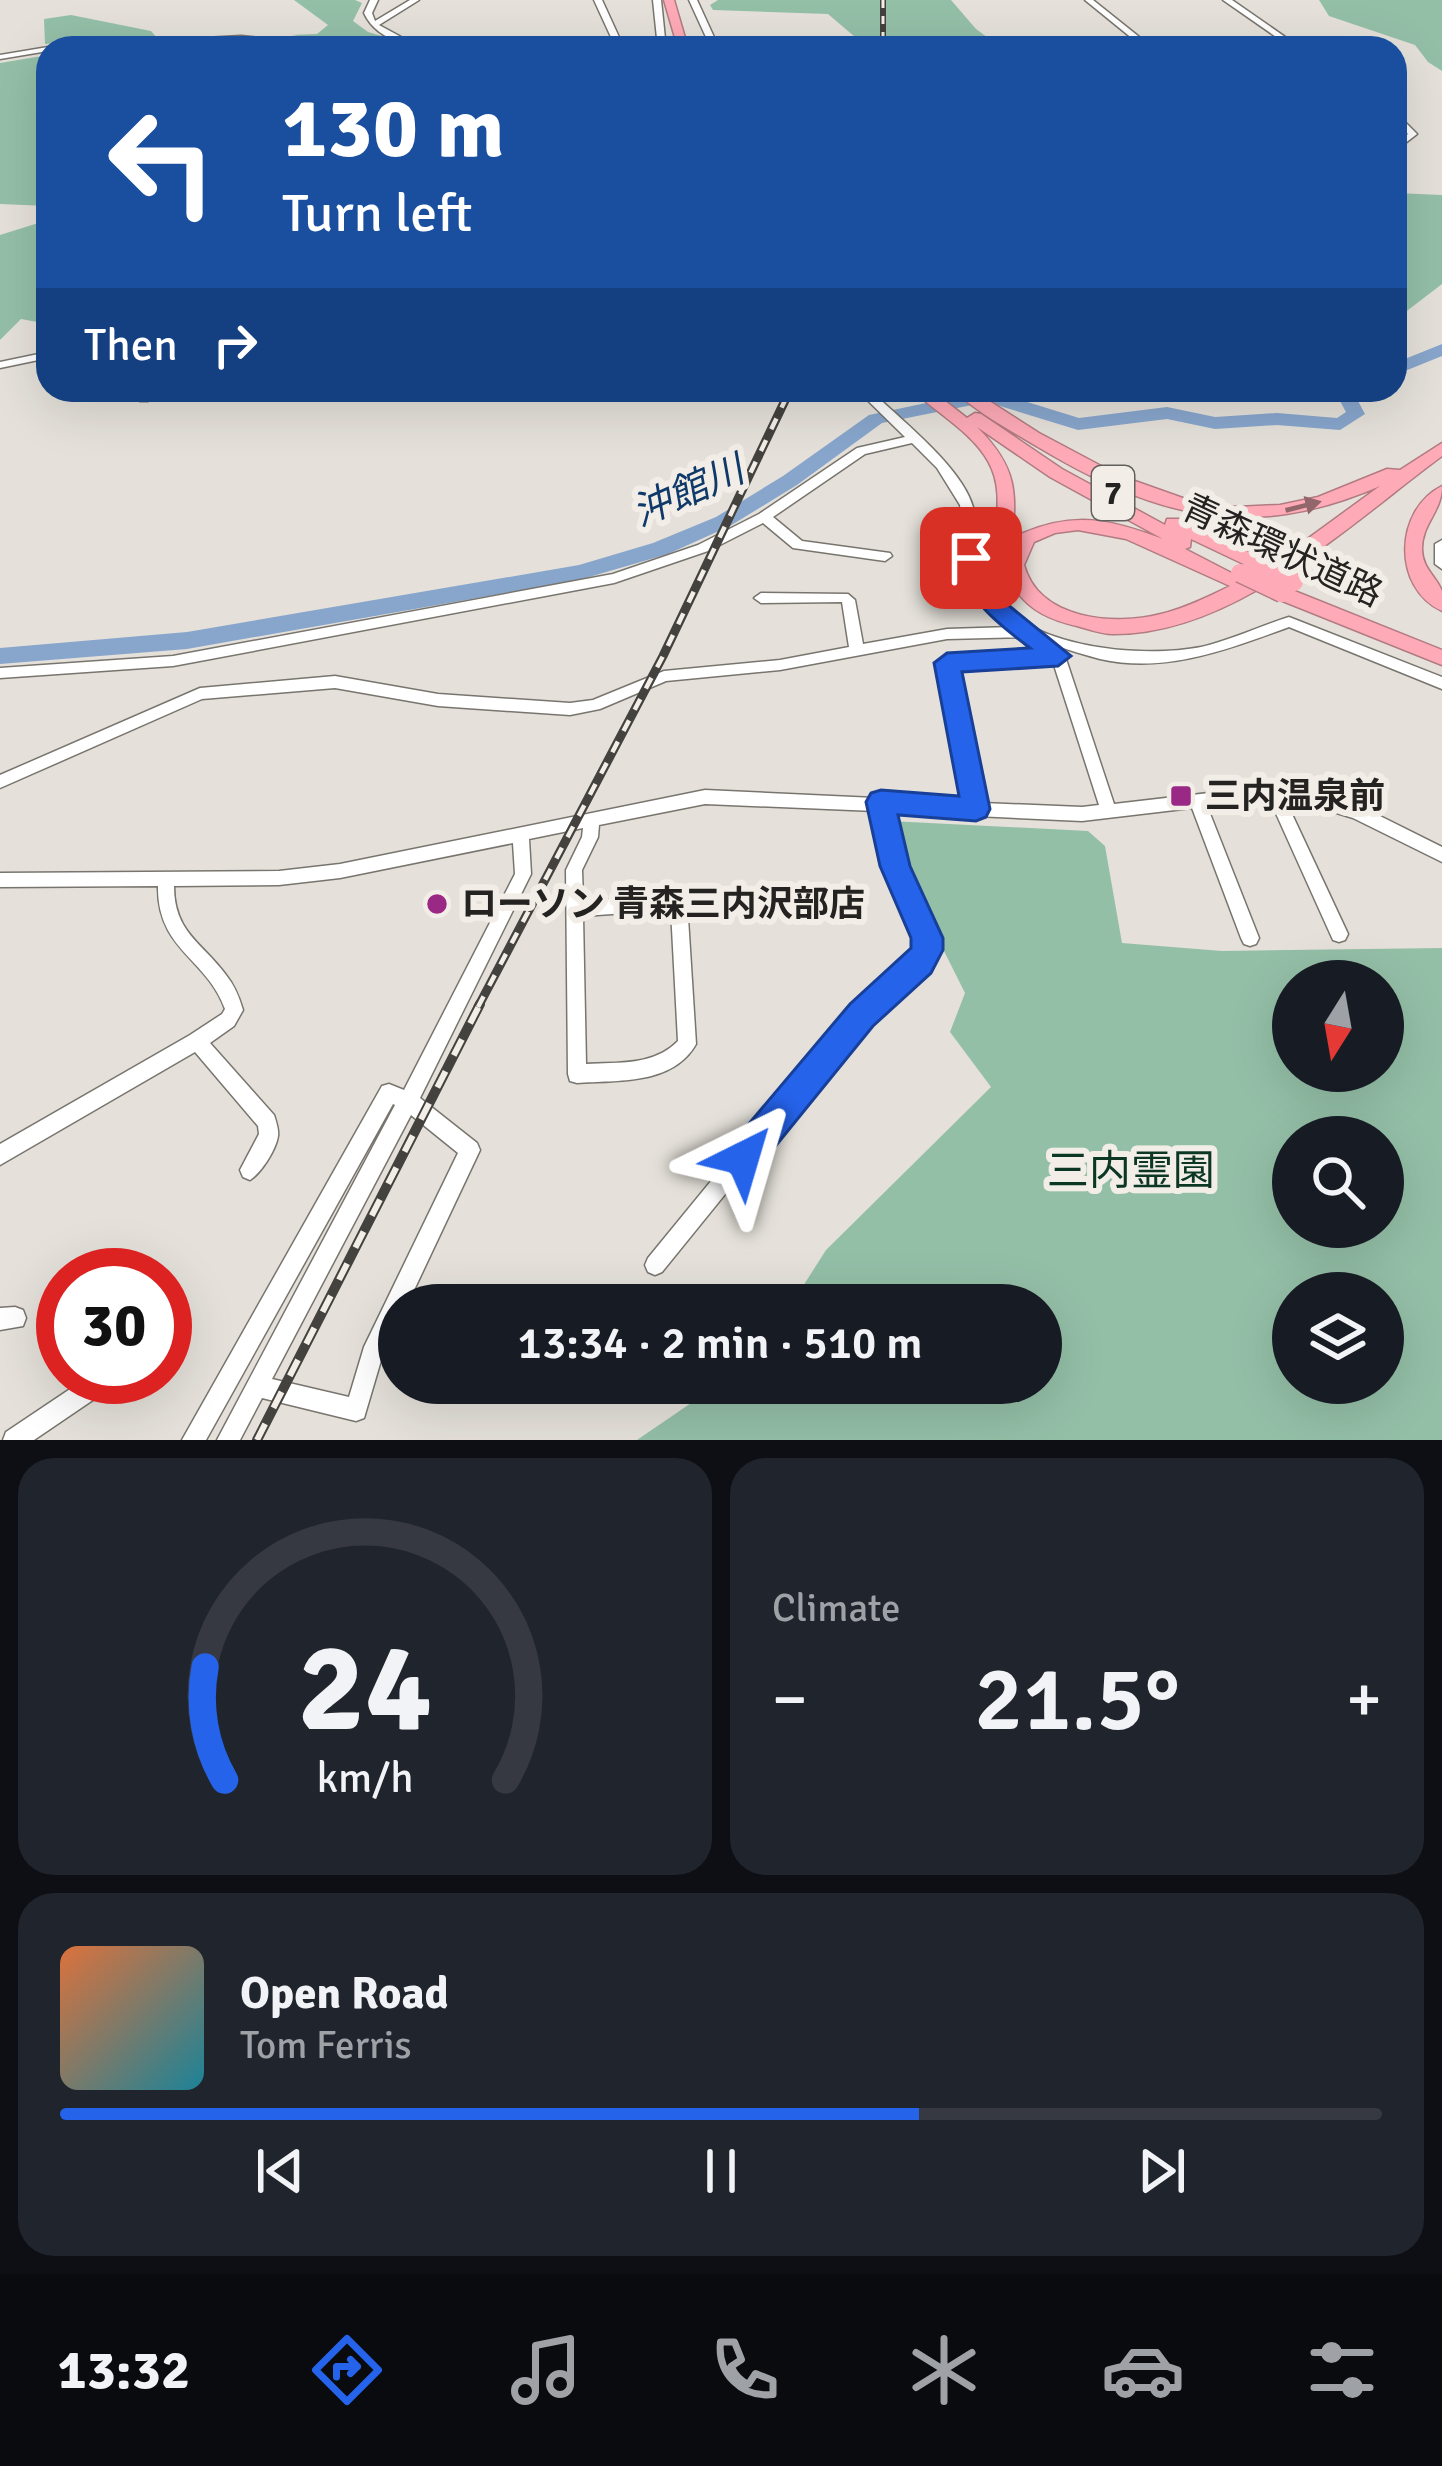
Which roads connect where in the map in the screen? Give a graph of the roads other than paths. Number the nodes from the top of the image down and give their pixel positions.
1 (374, 0) edge
2 (415, 0) edge
3 (598, 0) edge
4 (657, 0) edge
5 (670, 0) edge
6 (693, 0) edge
7 (1105, 0) edge
8 (1227, 0) edge
9 (1090, 1) edge
10 (374, 25) junction
11 (396, 36) edge
12 (615, 36) edge
13 (661, 36) edge
14 (679, 36) edge
15 (710, 36) edge
16 (1134, 36) edge
17 (1280, 36) edge
18 (36, 52) edge
19 (0, 57) edge
20 (36, 358) edge
21 (0, 364) edge
22 (877, 402) edge
23 (952, 402) edge
24 (964, 402) edge
25 (969, 420) junction
26 (912, 435) junction
27 (1438, 459) edge
28 (1442, 492) edge
29 (764, 517) junction
30 (1442, 544) edge
31 (885, 556) dead end
32 (1442, 564) edge
33 (1242, 572) junction
34 (1284, 591) junction
35 (761, 598) dead end
36 (1442, 604) edge
37 (1026, 632) junction
38 (1442, 643) edge
39 (856, 651) junction
40 (1084, 651) junction
41 (1442, 658) edge
42 (1061, 663) junction
43 (0, 673) edge
44 (1442, 683) edge
45 (0, 782) edge
46 (1274, 792) junction
47 (1197, 801) junction
48 (881, 802) junction
49 (976, 809) junction
50 (1109, 812) junction
51 (592, 820) junction
52 (521, 836) junction
53 (1442, 855) edge
54 (166, 878) junction
55 (0, 880) edge
56 (574, 909) junction
57 (1339, 934) dead end
58 (1250, 938) dead end
59 (197, 1041) junction
60 (408, 1101) junction
61 (0, 1155) edge
62 (250, 1170) dead end
63 (655, 1265) dead end
64 (256, 1386) junction
65 (67, 1404) edge
66 (14, 1440) edge
67 (193, 1440) edge
68 (227, 1440) edge

1 - 10 street
2 - 10 street
3 - 12 street
4 - 13 street
5 - 14 highway
6 - 15 street
7 - 9 street
8 - 17 street
9 - 16 street
10 - 11 street
18 - 19 street
20 - 21 street
22 - 26 street
23 - 25 highway
24 -> 27 highway
25 - 27 highway
25 - 33 highway, 青森環状道路 / 7
26 - 29 street
26 - 37 street
27 - 33 highway
28 - 36 highway
29 - 31 street
29 - 43 street
30 - 32 street
33 - 34 highway, bridge
34 - 38 highway, 青森環状道路
34 - 41 highway, 青森環状道路
35 - 39 street
37 - 39 street
37 - 40 street
37 - 42 street
39 - 45 street
40 - 42 street
40 - 44 street
42 - 49 street
42 - 50 street
46 - 47 street
46 - 53 street
46 - 57 street
47 - 50 street
47 - 58 street
48 - 49 street
48 - 51 street
48 - 63 street
49 - 50 street
51 - 52 street
51 - 56 street
52 - 54 street
52 - 60 street
54 - 55 street
54 - 59 street
56 - 56 street
59 - 61 street
59 - 62 street
60 - 64 street
60 - 64 street
60 - 67 street
64 - 68 street
65 - 66 street

